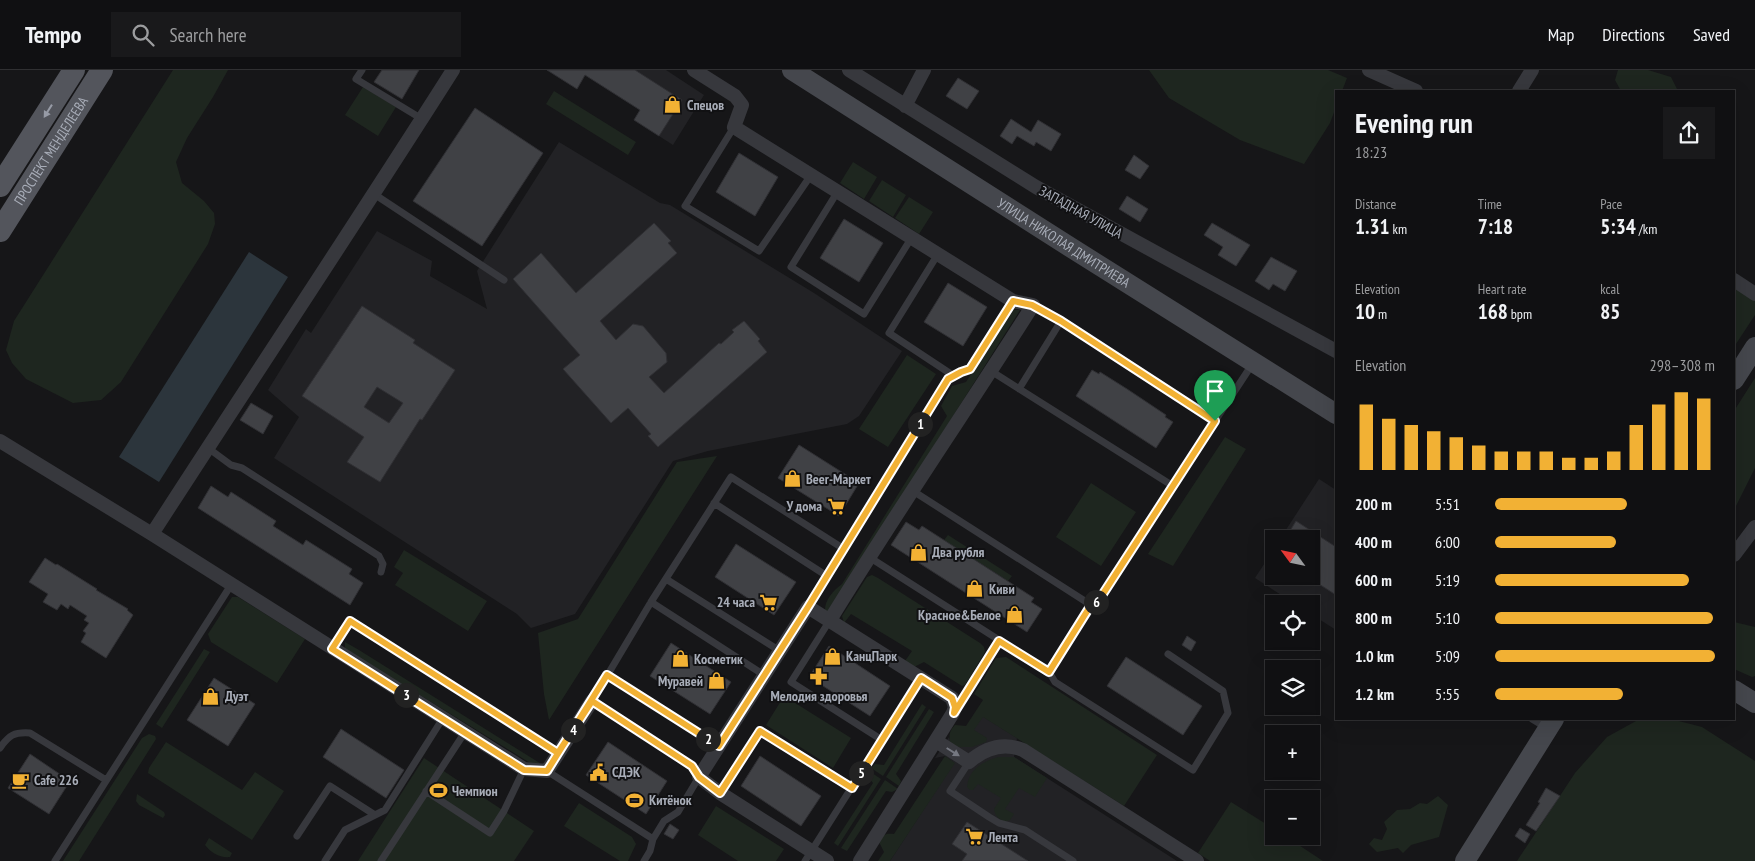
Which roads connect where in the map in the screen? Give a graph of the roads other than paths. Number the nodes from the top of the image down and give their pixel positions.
1 (74, 70) edge
2 (102, 70) edge
3 (362, 70) edge
4 (453, 70) edge
5 (694, 70) edge
6 (792, 70) edge
7 (849, 70) edge
8 (924, 70) edge
9 (1369, 70) edge
10 (1532, 70) edge
11 (1414, 90) edge
12 (1520, 90) edge
13 (905, 106) junction
14 (422, 119) junction
15 (734, 127) junction
16 (811, 175) junction
17 (0, 186) edge
18 (838, 192) junction
19 (374, 194) junction
20 (0, 231) edge
21 (912, 237) junction
22 (938, 254) junction
23 (504, 280) dead end
24 (1735, 281) edge
25 (1755, 294) edge
26 (1013, 301) junction
27 (1032, 305) junction
28 (1061, 321) junction
29 (1755, 347) edge
30 (1335, 350) edge
31 (1254, 362) junction
32 (991, 371) junction
33 (958, 374) junction
34 (1735, 377) edge
35 (1019, 388) junction
36 (1335, 413) edge
37 (1215, 421) junction
38 (0, 441) edge
39 (208, 448) junction
40 (1173, 486) junction
41 (913, 491) junction
42 (714, 504) junction
43 (1755, 528) edge
44 (152, 534) junction
45 (844, 549) junction
46 (1735, 554) edge
47 (869, 557) junction
48 (381, 572) dead end
49 (827, 576) junction
50 (666, 579) junction
51 (231, 585) junction
52 (651, 602) junction
53 (1091, 605) junction
54 (808, 607) junction
55 (830, 620) junction
56 (999, 641) junction
57 (332, 649) junction
58 (780, 651) junction
59 (1168, 654) dead end
60 (1049, 672) junction
61 (607, 675) junction
62 (764, 676) junction
63 (921, 678) junction
64 (1735, 691) edge
65 (592, 701) junction
66 (1755, 703) edge
67 (954, 713) junction
68 (443, 718) junction
69 (1545, 722) edge
70 (465, 732) junction
71 (882, 740) junction
72 (936, 741) junction
73 (719, 746) junction
74 (0, 748) edge
75 (558, 753) junction
76 (969, 762) junction
77 (524, 770) junction
78 (547, 771) junction
79 (699, 777) junction
80 (106, 780) junction
81 (852, 788) junction
82 (426, 792) junction
83 (720, 793) junction
84 (375, 815) junction
85 (297, 836) dead end
86 (653, 839) junction
87 (809, 856) edge
88 (55, 861) edge
89 (325, 861) edge
90 (381, 861) edge
91 (644, 861) edge
92 (827, 861) edge
93 (860, 861) edge
94 (1073, 861) edge
95 (1197, 861) edge
96 (1465, 861) edge

1 -> 17 main road, ПРОСПЕКТ МЕНДЕЛЕЕВА
2 - 20 main road, ПРОСПЕКТ МЕНДЕЛЕЕВА
3 - 14 lane
4 - 14 street
5 - 15 street
6 - 31 main road, УЛИЦА НИКОЛАЯ ДМИТРИЕВА
7 - 13 street, ЗАПАДНАЯ УЛИЦА
8 - 13 street
9 - 11 street
10 - 12 street
13 - 30 street, ЗАПАДНАЯ УЛИЦА
14 - 19 street
15 - 16 street
15 - 16 lane
16 - 18 street
18 - 21 street
18 - 21 lane
19 - 23 lane
19 - 39 street
21 - 22 street
22 - 26 street
22 - 33 lane
24 - 25 street
26 - 27 street
26 - 33 lane
27 - 28 lane
27 - 32 street
28 - 35 lane
28 - 37 lane
29 - 34 main road
31 - 36 main road, УЛИЦА НИКОЛАЯ ДМИТРИЕВА
31 - 37 lane
32 - 35 lane
32 - 41 street
33 - 45 lane
35 - 40 lane
37 - 40 lane
38 - 44 street
39 - 44 street
39 - 48 lane
40 - 53 lane
41 - 47 street
41 - 53 lane
42 - 45 lane
42 - 49 lane
42 - 50 lane
43 - 46 street
44 - 51 street
45 - 49 lane
47 - 55 street
47 - 56 lane
49 - 54 lane
50 - 52 lane
50 - 58 lane
51 - 57 street
51 - 80 lane
52 - 61 lane
52 - 62 lane
53 - 60 lane
54 - 55 street
54 - 58 street
55 - 63 street
55 - 71 lane
56 - 60 lane
56 - 67 lane
57 - 68 street
57 - 75 lane
58 - 62 street
59 - 60 lane
61 - 65 lane
61 - 73 lane
62 - 73 street
63 - 67 street
63 - 71 lane
64 - 66 main road
65 - 75 street
65 - 79 lane
67 - 72 street
68 - 70 street
68 - 84 lane
69 - 96 main road
70 - 77 street
70 - 82 lane
71 - 81 lane
72 -> 76 street
72 - 93 street
73 - 79 street
74 - 80 lane
75 - 78 street
76 - 94 lane
76 - 95 street
77 - 78 street
77 - 82 lane
78 - 86 lane
79 - 83 street
79 - 86 lane
80 - 88 lane
81 - 83 lane
81 - 87 lane
82 - 90 lane
83 - 87 street
84 - 85 lane
84 - 89 lane
86 - 91 lane
87 - 92 street

